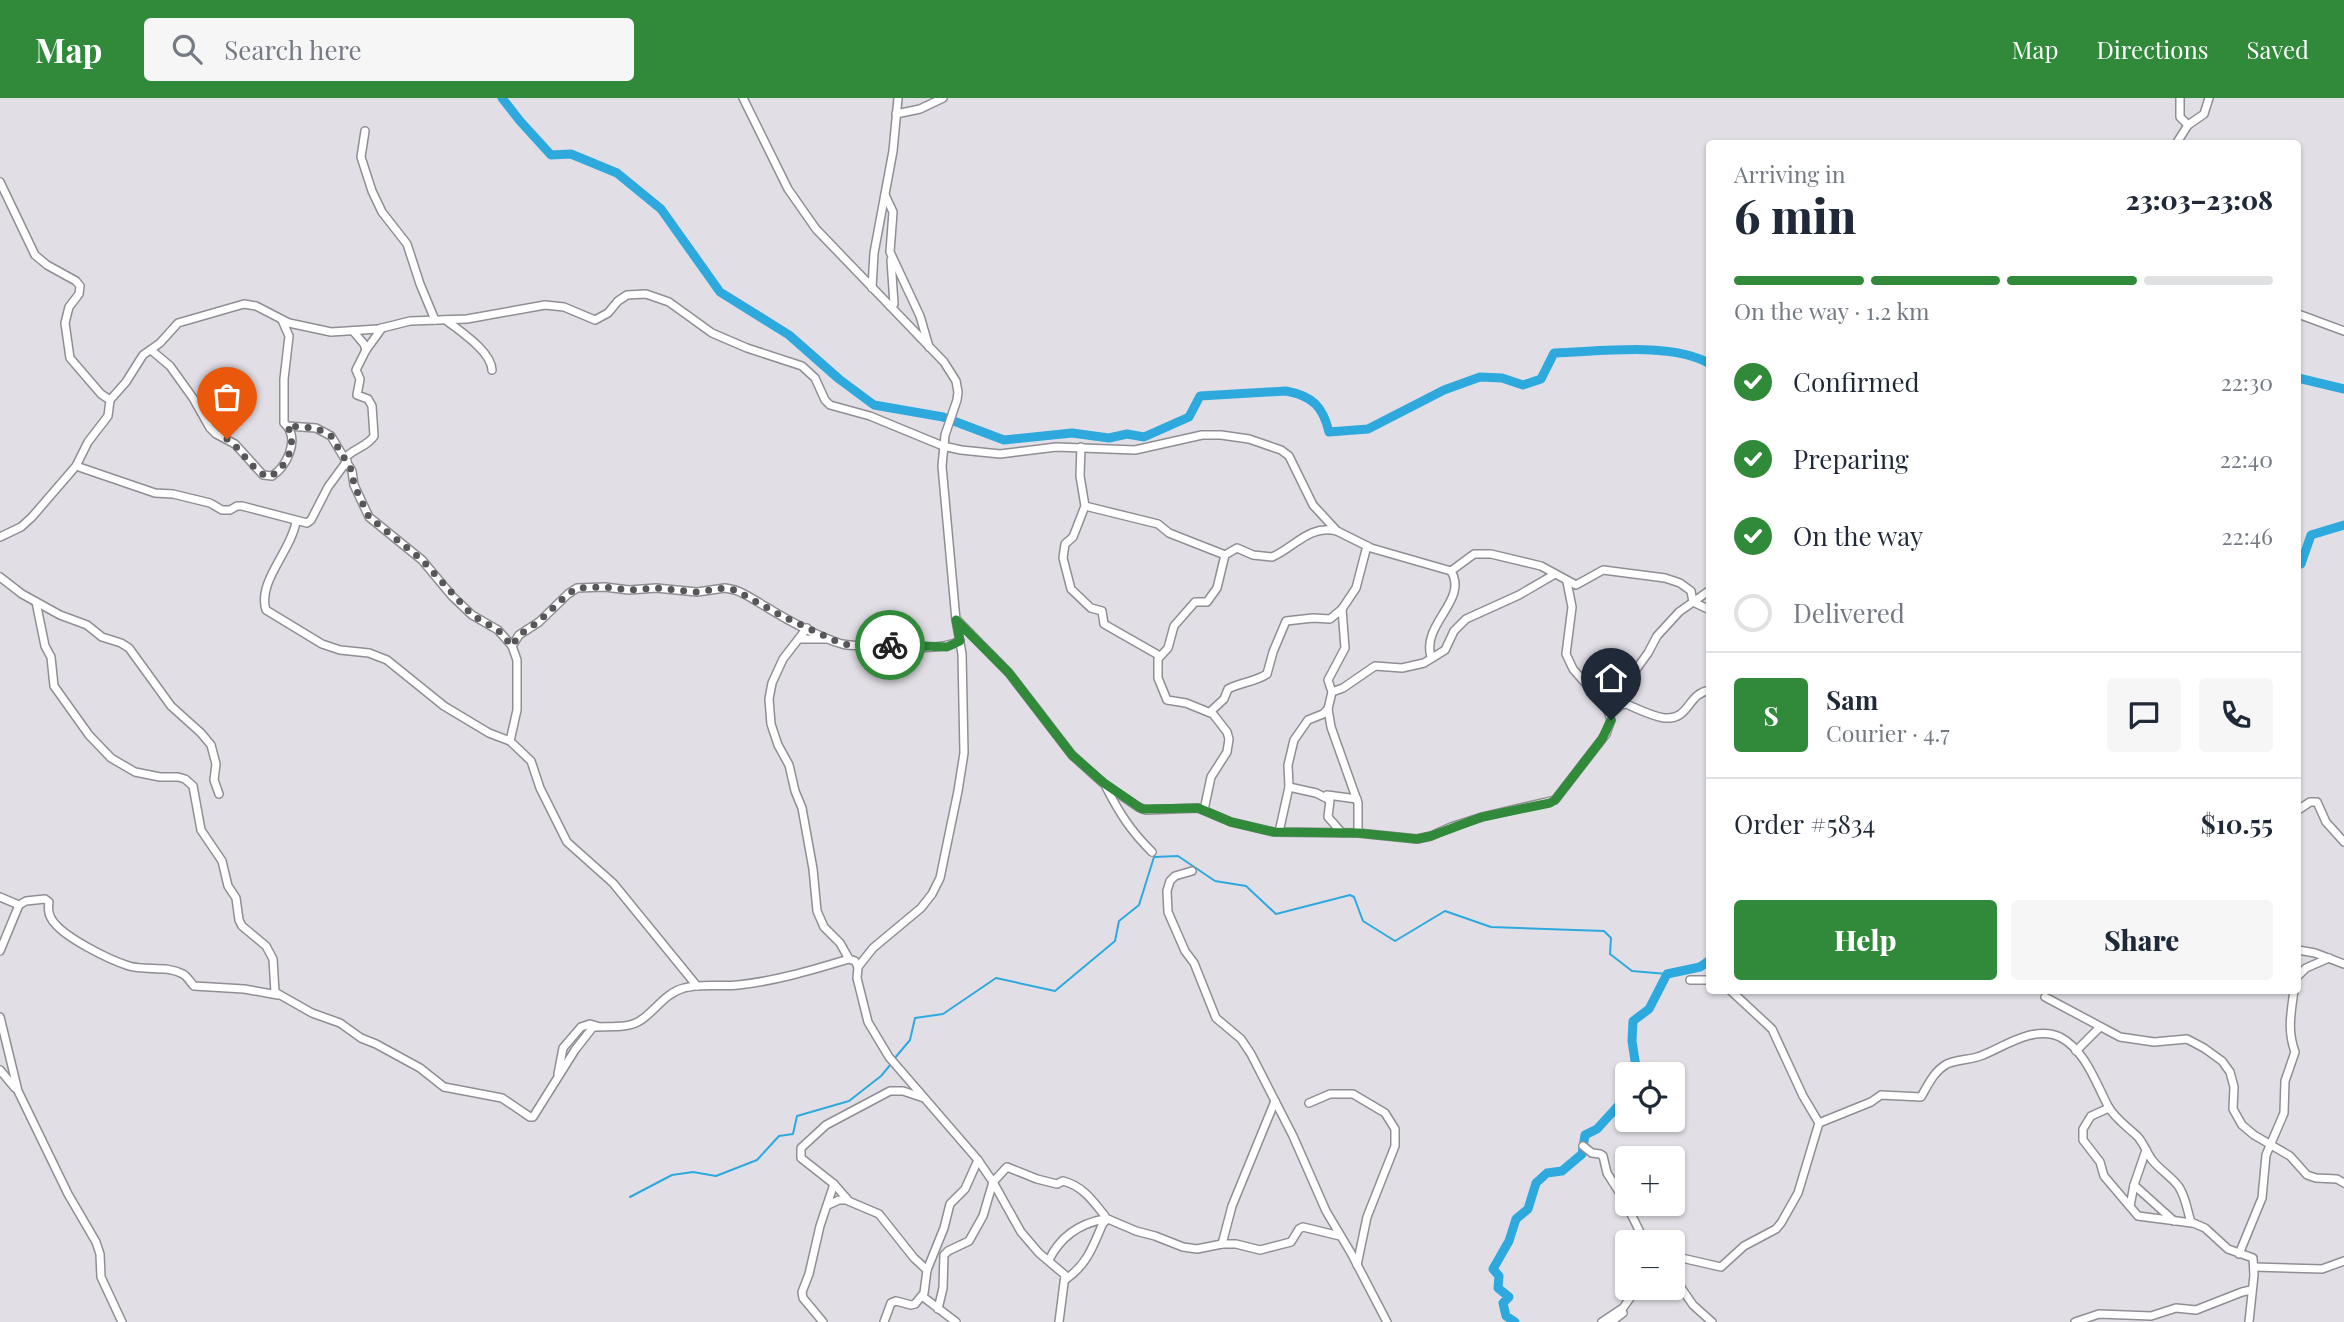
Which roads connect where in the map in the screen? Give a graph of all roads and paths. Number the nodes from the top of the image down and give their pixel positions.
1 (743, 98) edge
2 (898, 98) edge
3 (943, 98) edge
4 (2180, 98) edge
5 (2209, 98) edge
6 (896, 114) junction
7 (2188, 125) junction
8 (365, 131) dead end
9 (2179, 140) edge
10 (0, 182) edge
11 (885, 195) junction
12 (890, 252) junction
13 (872, 288) junction
14 (890, 306) junction
15 (2301, 315) edge
16 (282, 320) junction
17 (435, 320) junction
18 (445, 320) junction
19 (294, 324) junction
20 (384, 327) junction
21 (353, 331) junction
22 (2344, 331) edge
23 (289, 336) junction
24 (929, 348) junction
25 (150, 350) junction
26 (366, 350) junction
27 (492, 370) dead end
28 (110, 400) junction
29 (287, 426) junction
30 (943, 446) junction
31 (1081, 447) junction
32 (346, 460) junction
33 (76, 466) junction
34 (1085, 506) junction
35 (296, 522) junction
36 (1337, 531) junction
37 (0, 537) edge
38 (1367, 546) junction
39 (1225, 555) junction
40 (1451, 570) junction
41 (1555, 574) junction
42 (0, 577) edge
43 (1567, 581) junction
44 (1706, 593) edge
45 (36, 602) junction
46 (1693, 602) junction
47 (1342, 608) junction
48 (1706, 608) edge
49 (956, 620) junction
50 (807, 628) junction
51 (800, 639) junction
52 (960, 641) junction
53 (840, 643) junction
54 (512, 646) junction
55 (1160, 656) junction
56 (1431, 657) junction
57 (1332, 692) junction
58 (1706, 692) edge
59 (1328, 709) junction
60 (1210, 712) junction
61 (1612, 713) junction
62 (510, 741) junction
63 (1104, 783) junction
64 (1289, 787) junction
65 (1316, 793) junction
66 (219, 794) dead end
67 (1357, 799) junction
68 (2301, 808) edge
69 (1204, 810) junction
70 (1279, 832) junction
71 (1342, 833) junction
72 (1358, 833) junction
73 (2344, 842) edge
74 (1152, 852) dead end
75 (1192, 871) dead end
76 (0, 897) edge
77 (19, 905) junction
78 (0, 951) edge
79 (2301, 951) edge
80 (2330, 958) junction
81 (849, 959) junction
82 (2344, 964) edge
83 (858, 967) junction
84 (2301, 973) edge
85 (1690, 980) dead end
86 (1706, 980) edge
87 (697, 986) junction
88 (1734, 994) edge
89 (2293, 994) edge
90 (278, 995) junction
91 (2045, 996) dead end
92 (0, 1017) edge
93 (598, 1027) junction
94 (2100, 1027) junction
95 (2076, 1051) junction
96 (0, 1070) edge
97 (558, 1078) junction
98 (18, 1091) junction
99 (925, 1098) junction
100 (1275, 1101) junction
101 (1309, 1103) dead end
102 (2109, 1108) junction
103 (1819, 1122) junction
104 (2269, 1143) junction
105 (1583, 1146) dead end
106 (2146, 1150) junction
107 (978, 1160) junction
108 (993, 1182) junction
109 (2344, 1182) edge
110 (834, 1184) junction
111 (2134, 1185) junction
112 (849, 1200) junction
113 (828, 1205) junction
114 (2130, 1206) junction
115 (1103, 1221) junction
116 (2174, 1221) junction
117 (2192, 1223) junction
118 (1639, 1230) edge
119 (1340, 1236) junction
120 (1222, 1244) junction
121 (2239, 1254) junction
122 (1685, 1259) edge
123 (1049, 1261) junction
124 (2344, 1261) edge
125 (1357, 1266) junction
126 (2254, 1267) junction
127 (927, 1270) junction
128 (1066, 1279) junction
129 (2251, 1290) junction
130 (1685, 1293) edge
131 (922, 1296) junction
132 (1630, 1300) joint
133 (939, 1309) junction
134 (121, 1322) edge
135 (823, 1322) edge
136 (884, 1322) edge
137 (957, 1322) edge
138 (1059, 1322) edge
139 (1387, 1322) edge
140 (1602, 1322) edge
141 (1611, 1322) edge
142 (1712, 1322) edge
143 (2075, 1322) edge
144 (2249, 1322) edge

1 - 13 street
2 - 6 street
3 - 6 street
4 - 7 street
5 - 7 street
6 - 11 street
7 - 9 street
8 - 17 street
10 - 28 street
11 - 12 street
11 - 13 street
12 - 14 street
12 - 24 street
13 - 14 street
14 - 24 street
15 - 22 street
16 - 19 street
16 - 23 street
16 - 25 street
17 - 18 street
17 - 20 street
18 - 27 street
18 - 30 street
19 - 21 street
19 - 23 street
20 - 21 street
20 - 26 street
21 - 26 street
23 - 29 street
24 - 30 street
25 - 28 street
25 - 29 street
26 - 32 street
28 - 33 street
29 - 32 street
30 - 31 street
30 - 49 street
31 - 34 street
31 - 36 street
32 - 35 street
32 - 54 street
33 - 35 street
33 - 37 street
34 - 39 street
34 - 55 street
35 - 62 street
36 - 38 street
36 - 39 street
38 - 40 street
38 - 47 street
39 - 55 street
40 - 41 street
40 - 56 street
41 - 43 street
41 - 56 street
42 - 45 street
43 - 46 street
43 - 61 street
44 - 46 street
45 - 66 street
45 - 90 street
46 - 48 street
46 - 61 street
47 - 57 street
47 - 60 street
49 - 52 street
49 - 63 street
50 - 51 street
50 - 53 street
50 - 54 street
51 - 53 street
51 - 81 street
52 - 53 street
52 - 83 street
54 - 62 street
55 - 60 street
56 - 57 street
57 - 59 street
58 - 61 street
59 - 64 street
59 - 67 street
60 - 69 street
61 - 72 street
62 - 87 street
63 - 69 street
63 - 74 street
64 - 65 street
64 - 70 street
65 - 67 street
65 - 71 street
67 - 72 street
68 - 73 street
69 - 70 street
70 - 71 street
71 - 72 street
75 - 100 street
76 - 77 street
77 - 78 street
77 - 90 street
79 - 80 street
80 - 82 street
80 - 84 street
81 - 83 street
81 - 87 street
83 - 99 street
85 - 86 street
87 - 93 street
88 - 103 street
89 - 104 street
90 - 97 street
91 - 94 street
92 - 98 street
93 - 97 street
93 - 97 street
94 - 95 street
94 - 104 street
95 - 102 street
95 - 103 street
96 - 98 street
98 - 134 street
99 - 107 street
99 - 110 street
100 - 119 street
100 - 120 street
101 - 125 street
102 - 106 street
102 - 114 street
103 - 122 street
104 - 109 street
104 - 121 street
105 - 118 street
106 - 111 street
106 - 117 street
107 - 108 street
107 - 127 street
108 - 115 street
108 - 123 street
108 - 133 street
110 - 112 street
110 - 113 street
111 - 114 street
111 - 116 street
112 - 113 street
112 - 127 street
113 - 135 street
114 - 116 street
115 - 120 street
115 - 123 street
115 - 128 street
116 - 117 street
117 - 121 street
119 - 120 street
119 - 125 street
121 - 126 street
123 - 128 street
124 - 126 street
125 - 139 street
126 - 129 street
127 - 131 street
128 - 138 street
129 - 143 street
129 - 144 street
130 - 142 street
131 - 133 street
131 - 136 street
132 - 140 street
132 - 141 street
133 - 137 street

